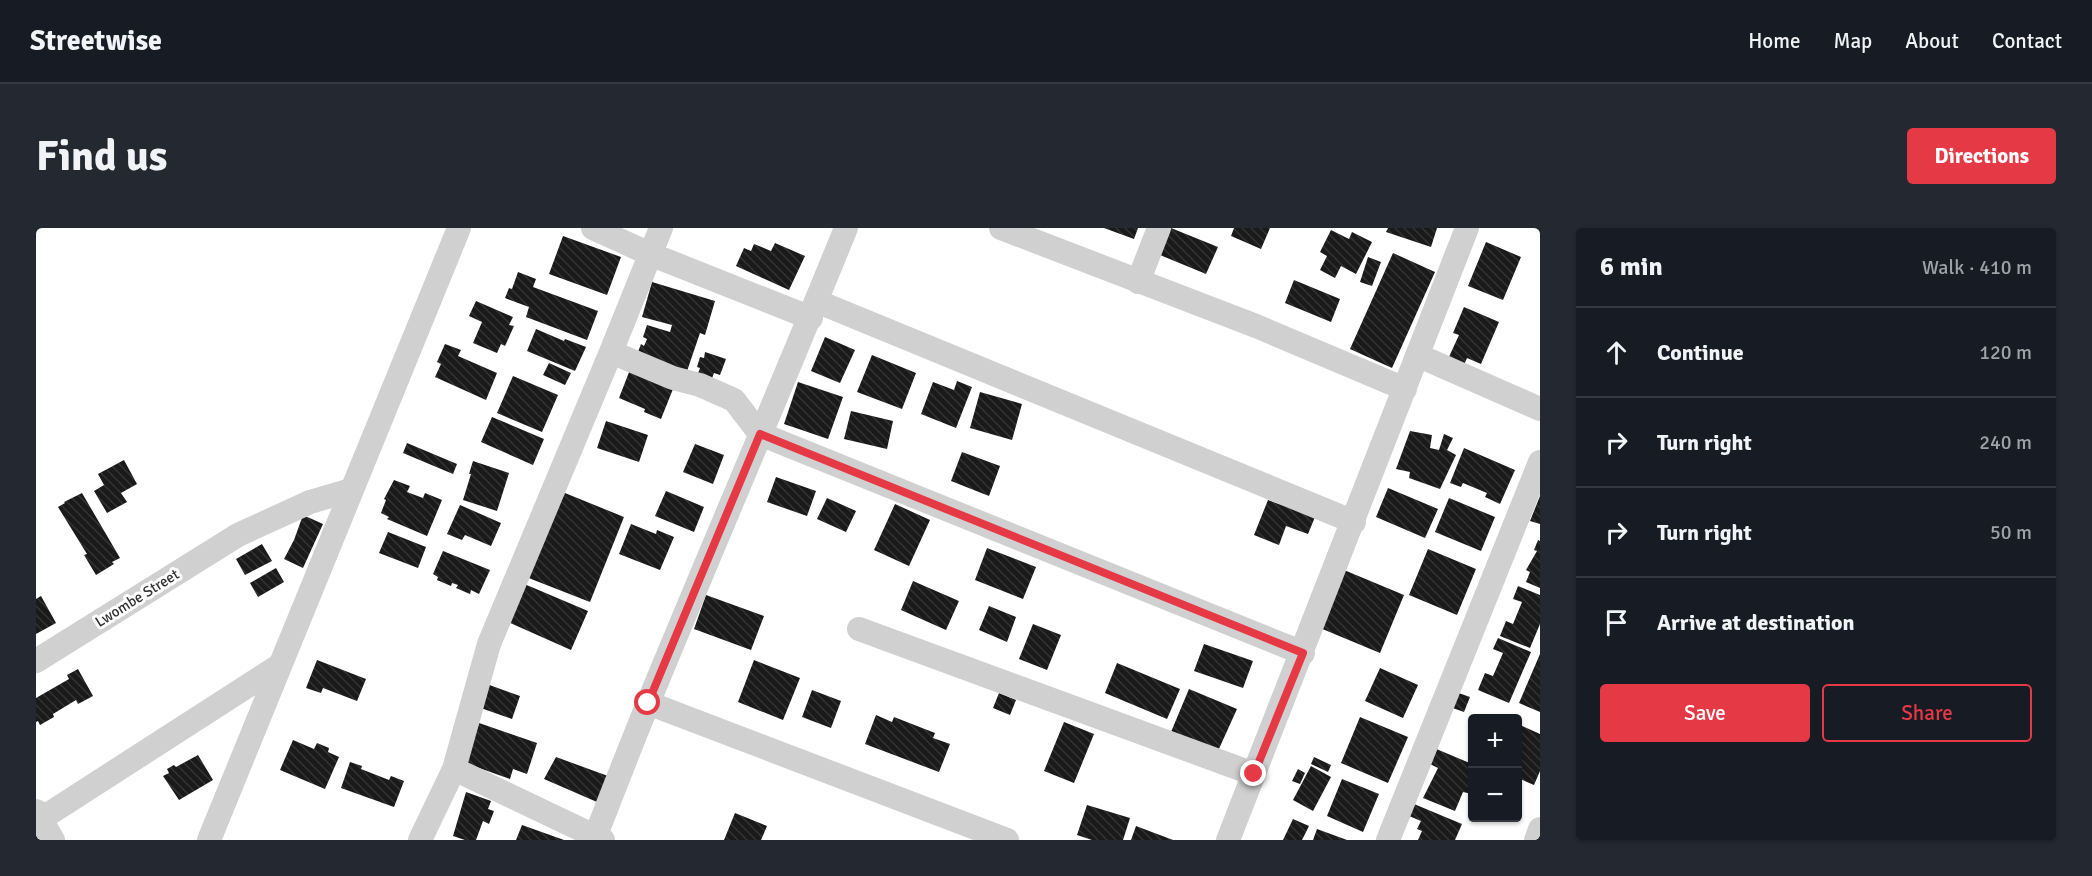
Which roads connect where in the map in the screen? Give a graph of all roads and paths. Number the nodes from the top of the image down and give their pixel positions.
1 (459, 228) edge
2 (592, 228) edge
3 (661, 228) edge
4 (846, 228) edge
5 (1001, 228) edge
6 (1159, 228) edge
7 (1467, 228) edge
8 (650, 254) junction
9 (1138, 282) junction
10 (813, 309) junction
11 (611, 352) junction
12 (1417, 355) junction
13 (1406, 389) junction
14 (1540, 409) edge
15 (760, 434) junction
16 (1540, 462) edge
17 (351, 490) junction
18 (1354, 522) junction
19 (859, 629) dead end
20 (1303, 653) junction
21 (36, 661) edge
22 (280, 665) junction
23 (648, 703) junction
24 (454, 769) junction
25 (1254, 774) junction
26 (38, 815) edge
27 (1540, 829) edge
28 (597, 839) edge
29 (53, 840) edge
30 (209, 840) edge
31 (420, 840) edge
32 (1007, 840) edge
33 (1228, 840) edge
34 (1388, 840) edge
35 (1536, 840) edge

1 - 17 street
2 - 8 street
3 - 8 street
4 - 10 street
5 - 9 street
6 - 9 street
7 - 12 street
8 - 10 street
8 - 11 street
9 - 13 street
10 - 15 street
10 - 18 street
11 - 15 street
11 - 24 street
12 - 13 street
12 - 14 street
13 - 18 street
15 - 20 street
15 - 23 street
16 - 34 street
17 - 21 street, Lwombe Street
17 - 22 street
18 - 20 street
19 - 25 street
20 - 25 street
22 - 26 street
22 - 30 street
23 - 28 street
23 - 32 street
24 - 28 street
24 - 31 street
25 - 33 street
26 - 29 street
27 - 35 street

